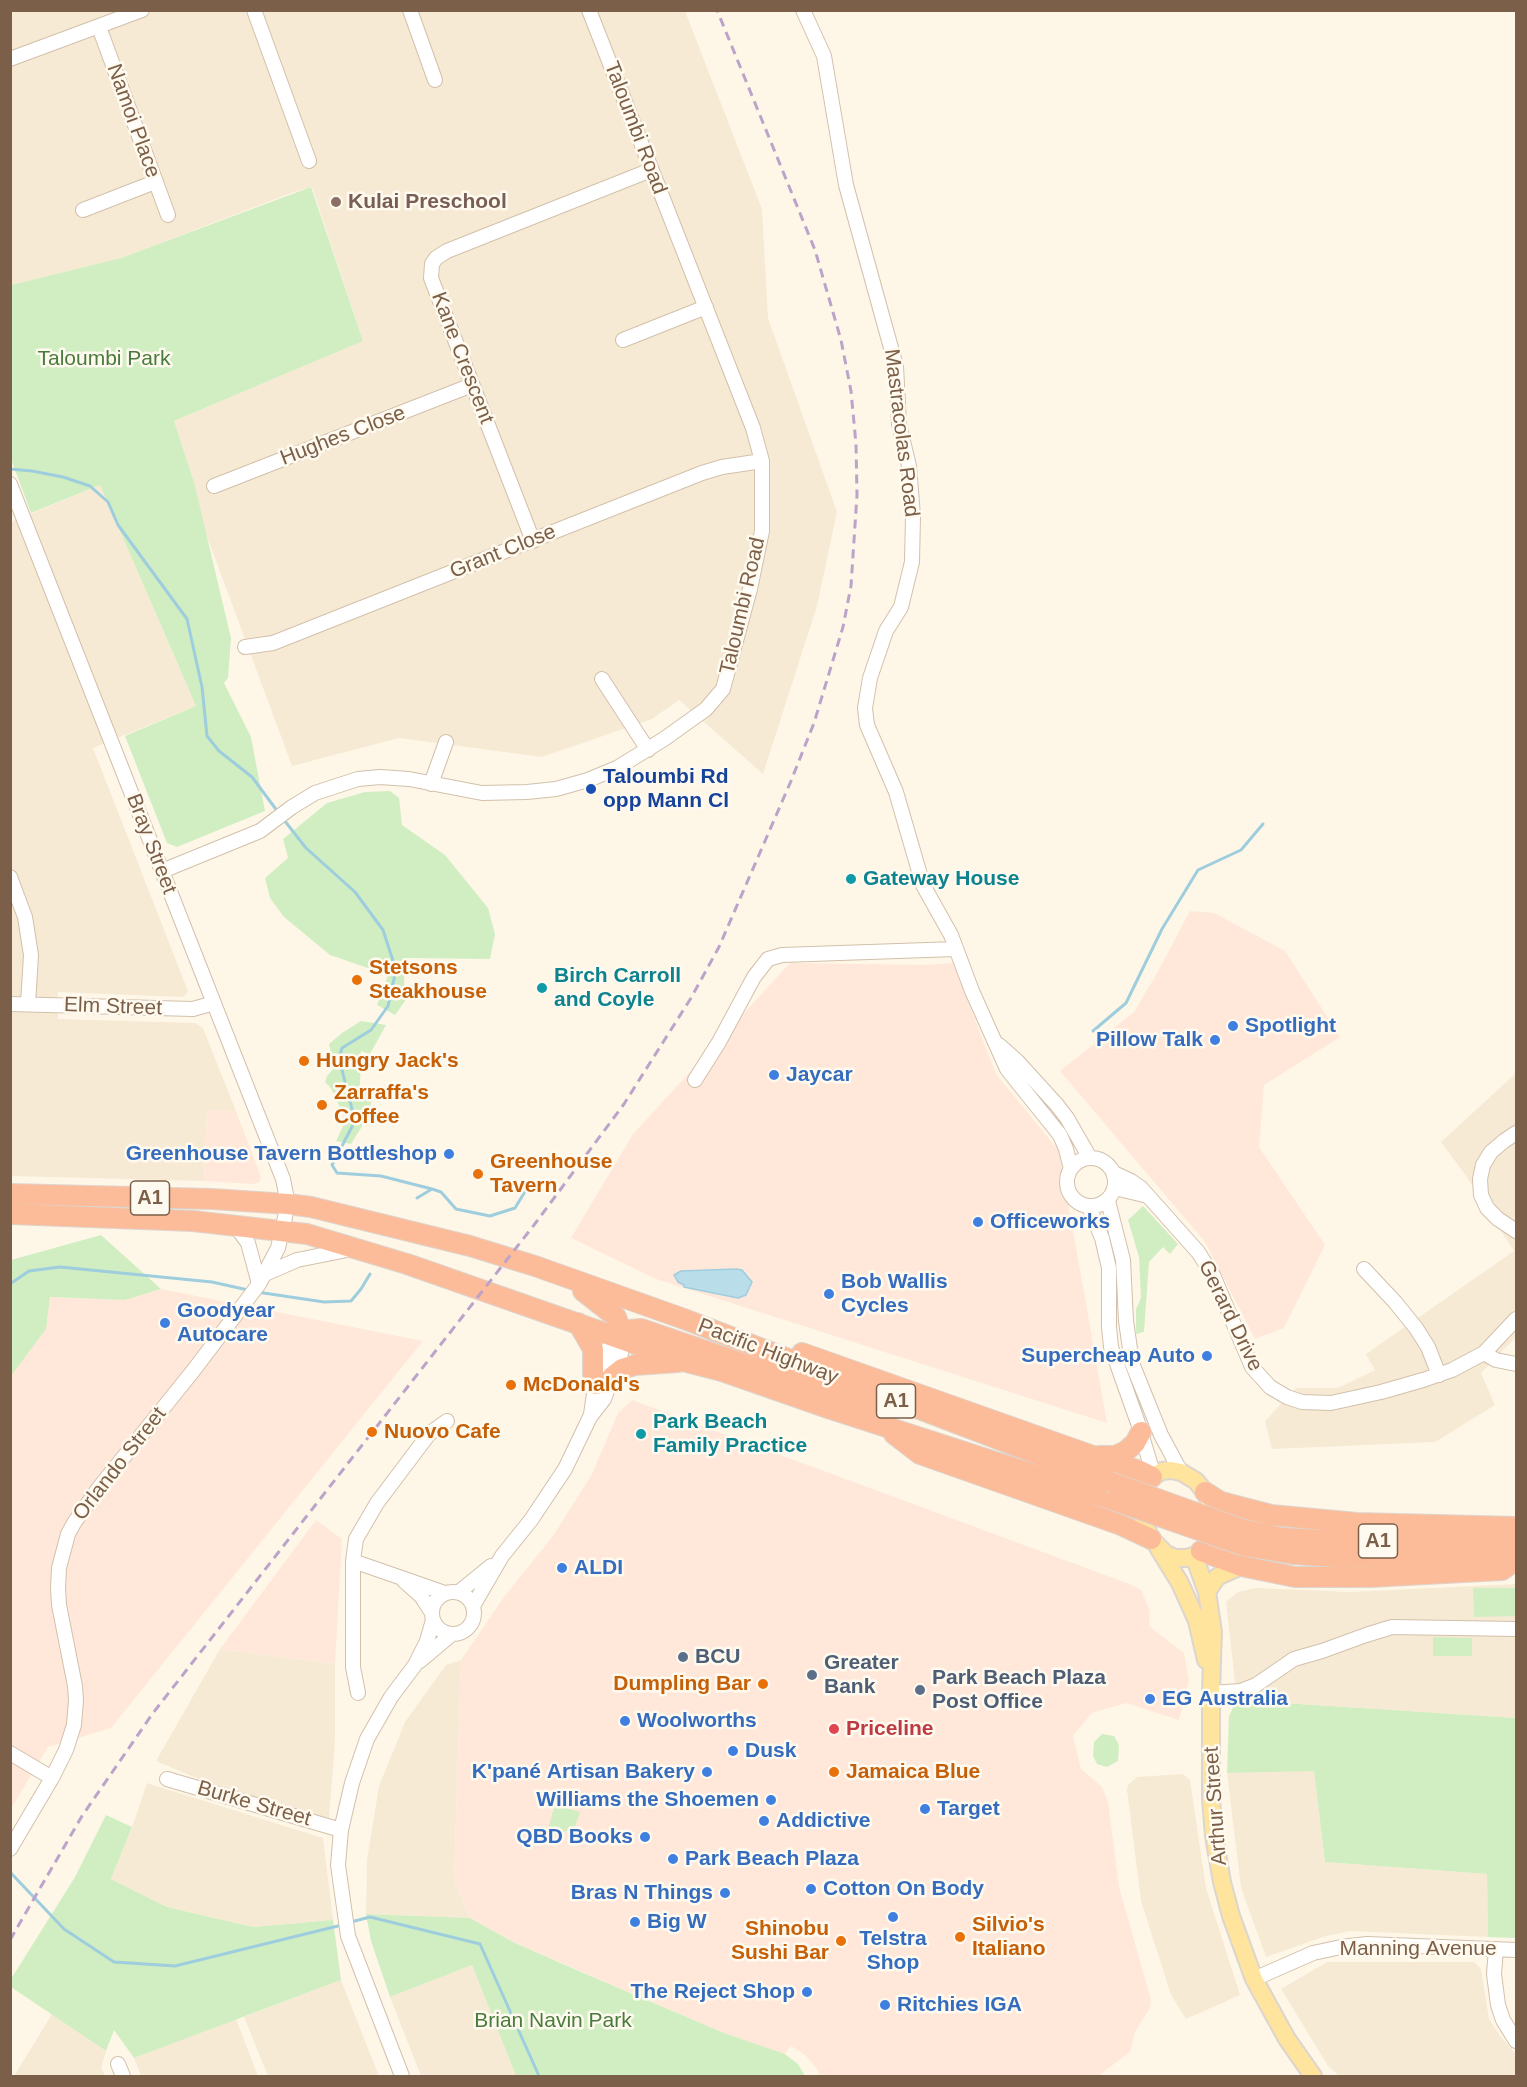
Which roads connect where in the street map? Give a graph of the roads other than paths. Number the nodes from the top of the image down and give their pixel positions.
1 (142, 10) edge
2 (254, 10) edge
3 (410, 10) edge
4 (589, 10) edge
5 (803, 10) edge
6 (99, 27) junction
7 (11, 57) edge
8 (435, 80) dead end
9 (309, 161) dead end
10 (651, 170) junction
11 (155, 183) junction
12 (83, 210) dead end
13 (168, 215) dead end
14 (706, 308) junction
15 (624, 340) dead end
16 (472, 385) junction
17 (762, 461) junction
18 (11, 485) edge
19 (214, 486) dead end
20 (533, 541) junction
21 (245, 647) dead end
22 (602, 679) dead end
23 (446, 742) dead end
24 (648, 750) junction
25 (431, 784) junction
26 (162, 871) junction
27 (10, 877) edge
28 (956, 949) junction
29 (214, 1003) junction
30 (10, 1004) edge
31 (28, 1004) junction
32 (995, 1041) junction
33 (695, 1080) dead end
34 (1516, 1133) edge
35 (1090, 1158) junction
36 (1071, 1169) junction
37 (1114, 1173) junction
38 (10, 1194) edge
39 (1111, 1195) junction
40 (1148, 1196) junction
41 (288, 1204) junction
42 (1089, 1207) junction
43 (10, 1214) edge
44 (235, 1226) junction
45 (1516, 1231) edge
46 (282, 1232) junction
47 (357, 1248) junction
48 (1364, 1269) dead end
49 (561, 1275) junction
50 (262, 1279) junction
51 (684, 1319) junction
52 (1516, 1319) edge
53 (578, 1323) junction
54 (619, 1338) junction
55 (1484, 1353) junction
56 (687, 1362) junction
57 (1516, 1364) edge
58 (1439, 1375) junction
59 (604, 1381) junction
60 (447, 1421) dead end
61 (881, 1424) junction
62 (1140, 1432) junction
63 (985, 1435) junction
64 (1093, 1456) junction
65 (1181, 1472) junction
66 (1153, 1476) junction
67 (1113, 1492) junction
68 (1205, 1492) junction
69 (1516, 1527) edge
70 (1243, 1538) junction
71 (1516, 1541) edge
72 (1154, 1542) junction
73 (1197, 1553) junction
74 (502, 1557) junction
75 (1516, 1559) edge
76 (352, 1561) junction
77 (1241, 1566) junction
78 (400, 1577) junction
79 (1207, 1592) junction
80 (452, 1593) junction
81 (473, 1606) junction
82 (432, 1617) junction
83 (1516, 1629) edge
84 (452, 1634) junction
85 (415, 1665) junction
86 (358, 1693) dead end
87 (1211, 1694) junction
88 (10, 1753) edge
89 (52, 1778) junction
90 (167, 1779) dead end
91 (341, 1830) junction
92 (11, 1848) edge
93 (1496, 1949) junction
94 (1516, 1950) edge
95 (1254, 1979) junction
96 (1516, 2041) edge
97 (402, 2076) edge
98 (1313, 2076) edge

1 - 6 street
2 - 9 street
3 - 8 street
4 - 10 street, Taloumbi Road
5 - 28 street, Mastracolas Road
6 - 7 street
6 - 11 street, Namoi Place
10 - 14 street, Taloumbi Road
10 - 16 street, Kane Crescent
11 - 12 street
11 - 13 street, Namoi Place
14 - 15 street
14 - 17 street, Taloumbi Road
16 - 19 street, Hughes Close
16 - 20 street, Kane Crescent
17 - 20 street, Grant Close
17 - 24 street, Taloumbi Road
18 - 26 street, Bray Street
20 - 21 street, Grant Close
22 - 24 street
23 - 25 street
24 - 25 street, Taloumbi Road
25 - 26 street, Taloumbi Road
26 - 29 street, Bray Street
27 - 31 street
28 - 32 street, Mastracolas Road
28 - 33 street
29 - 31 street, Elm Street
29 - 41 street, Bray Street
30 - 31 street, Elm Street
32 - 35 street, Mastracolas Road
32 - 36 street, Mastracolas Road
34 - 45 street
35 - 36 street
35 - 37 street
36 - 42 street
37 - 39 street
37 - 40 street, Gerard Drive
38 - 41 highway, Pacific Highway / A1
39 - 40 street
39 - 42 street
39 - 65 street
40 - 58 street, Gerard Drive
41 - 46 street, Orlando Street
41 - 49 highway, Pacific Highway / A1
42 - 62 street
43 - 44 highway, Pacific Highway / A1
44 - 46 highway, Pacific Highway / A1
44 - 50 street
46 - 47 highway, Pacific Highway / A1
46 - 50 street, Orlando Street
47 - 50 street
47 - 53 highway, Pacific Highway / A1
48 - 58 street
49 - 51 highway, Pacific Highway / A1
49 - 54 highway
50 - 89 street, Orlando Street
51 - 63 highway, Pacific Highway / A1
51 - 64 highway
52 - 55 street, Gerard Drive
53 - 54 highway, Pacific Highway / A1
53 - 59 highway
54 - 56 highway, Pacific Highway / A1
54 - 59 street
54 - 63 highway
55 - 57 street
55 - 58 street, Gerard Drive
56 - 59 highway
56 - 61 highway, Pacific Highway / A1
59 - 74 street
60 - 76 street
61 - 67 highway, Pacific Highway / A1
61 - 72 highway
62 - 64 highway
62 - 66 street
63 - 67 highway, Pacific Highway / A1
64 - 66 highway
65 - 66 main road
65 - 68 main road
66 - 72 main road
67 - 70 highway, Pacific Highway / A1, bridge
68 - 69 highway
68 - 73 main road
70 - 71 highway, Pacific Highway / A1
70 - 75 highway, Pacific Highway / A1
72 - 73 main road
72 - 87 main road, Arthur Street
73 - 77 highway
73 - 79 main road, Arthur Street
74 - 80 street
74 - 81 street
75 - 77 highway
76 - 78 street
76 - 86 street
77 - 79 main road
78 - 80 street
78 - 82 street
79 - 87 main road, Arthur Street
80 - 81 street
80 - 82 street
81 - 84 street
82 - 84 street
82 - 85 street
83 - 87 street
84 - 85 street
85 - 91 street
87 - 95 main road, Arthur Street
88 - 89 street
89 - 92 street, Orlando Street
90 - 91 street, Burke Street
91 - 97 street
93 - 94 street, Manning Avenue
93 - 95 street, Manning Avenue
93 - 96 street
95 - 98 main road, Arthur Street

